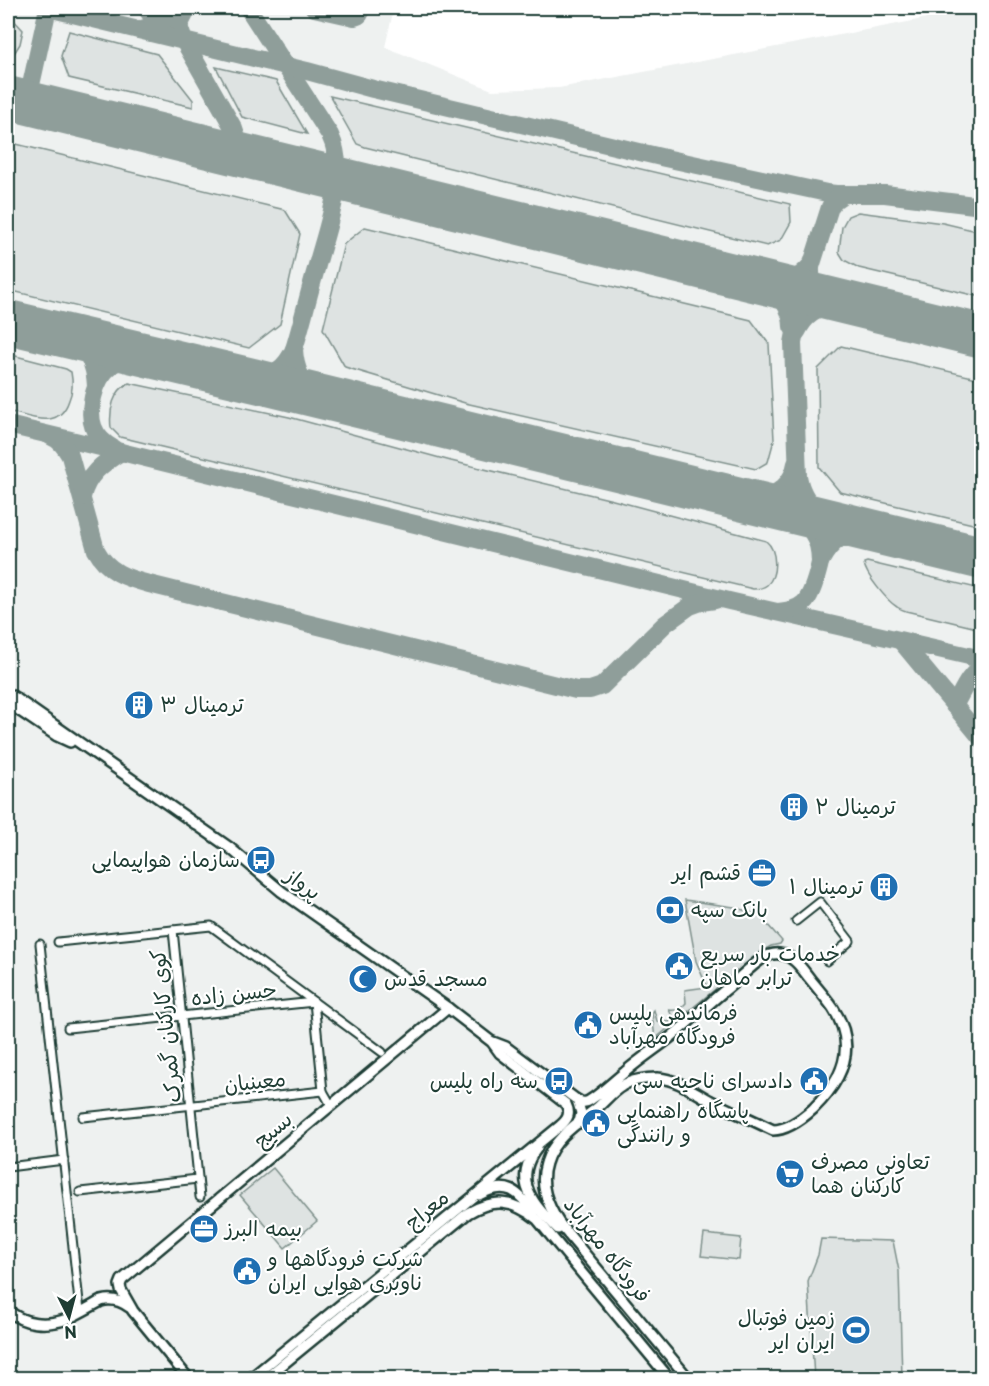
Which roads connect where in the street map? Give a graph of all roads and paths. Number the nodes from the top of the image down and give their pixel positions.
1 (8, 694) edge
2 (8, 703) edge
3 (93, 753) junction
4 (796, 921) dead end
5 (173, 930) junction
6 (58, 942) dead end
7 (40, 944) dead end
8 (827, 961) dead end
9 (314, 1002) junction
10 (448, 1008) junction
11 (182, 1017) junction
12 (68, 1028) dead end
13 (492, 1042) junction
14 (382, 1052) dead end
15 (621, 1081) junction
16 (322, 1091) junction
17 (582, 1101) junction
18 (191, 1105) junction
19 (331, 1105) junction
20 (594, 1110) junction
21 (83, 1117) dead end
22 (579, 1123) junction
23 (544, 1139) junction
24 (64, 1160) junction
25 (8, 1167) edge
26 (198, 1179) junction
27 (80, 1192) dead end
28 (200, 1197) dead end
29 (465, 1209) junction
30 (537, 1219) junction
31 (587, 1258) junction
32 (8, 1310) edge
33 (81, 1311) junction
34 (133, 1311) junction
35 (651, 1333) junction
36 (639, 1343) junction
37 (188, 1378) edge
38 (251, 1378) edge
39 (266, 1378) edge
40 (669, 1378) edge
41 (688, 1378) edge

1 - 3 main road, پرواز
2 - 3 main road, پرواز
3 - 10 main road, پرواز
4 - 8 street
5 - 6 street, کوی کارکنان گمرک
5 - 9 street
5 - 11 street, کوی کارکنان گمرک
7 - 24 street
9 - 11 street, حسن زاده
9 - 14 street
9 - 16 street
10 - 13 main road, پرواز
10 - 19 main road, بسیج
11 - 12 street, حسن زاده
11 - 18 street, کوی کارکنان گمرک
13 - 17 main road, پرواز
13 - 23 main road, پرواز
15 - 15 main road
15 - 17 main road
15 - 20 main road
16 - 18 street, معینیان
16 - 19 street
17 - 20 main road, پرواز
17 - 22 main road
18 - 21 street, معینیان
18 - 26 street, کوی کارکنان گمرک
19 - 34 main road, بسیج
20 - 22 main road
22 - 31 main road, فرودگاه مهرآباد
23 - 29 main road, معراج
23 - 31 main road
24 - 25 street
24 - 33 street
26 - 27 street
26 - 28 street, کوی کارکنان گمرک
29 - 30 main road, فرودگاه مهرآباد
29 - 30 main road
29 - 38 main road, معراج
29 - 39 main road, معراج
30 - 36 main road, فرودگاه مهرآباد
31 - 35 main road, فرودگاه مهرآباد
32 - 33 main road
33 - 34 main road
34 - 37 main road
35 - 36 main road
35 - 41 main road, فرودگاه مهرآباد
36 - 40 main road, فرودگاه مهرآباد

